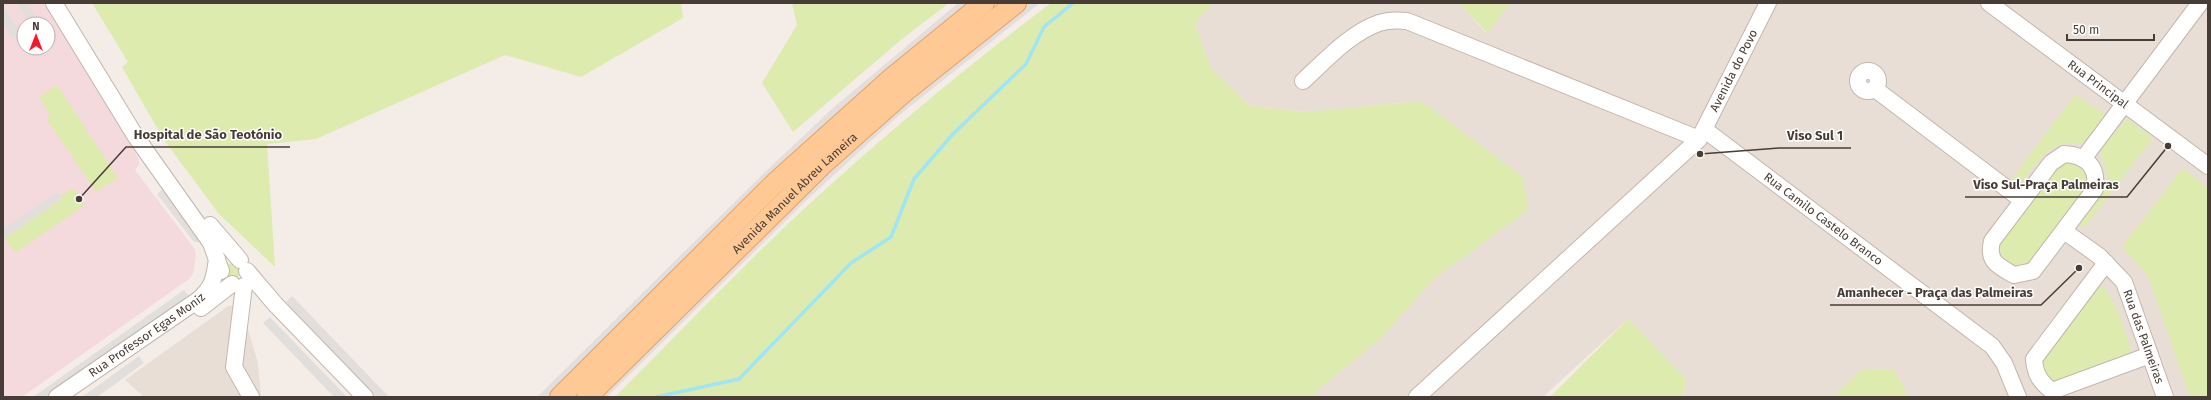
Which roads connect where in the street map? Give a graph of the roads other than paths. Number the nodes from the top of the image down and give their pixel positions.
1 (54, 3) edge
2 (65, 3) edge
3 (984, 3) edge
4 (1016, 3) edge
5 (1768, 3) edge
6 (1989, 3) edge
7 (2200, 3) edge
8 (1303, 81) dead end
9 (1875, 89) dead end
10 (2126, 104) junction
11 (1702, 134) junction
12 (2083, 159) junction
13 (2208, 166) edge
14 (2022, 200) junction
15 (2064, 231) junction
16 (2106, 263) junction
17 (219, 265) junction
18 (240, 277) junction
19 (2150, 355) junction
20 (57, 397) edge
21 (76, 397) edge
22 (251, 397) edge
23 (352, 397) edge
24 (365, 397) edge
25 (560, 397) edge
26 (587, 397) edge
27 (1417, 397) edge
28 (2018, 397) edge
29 (2165, 397) edge

1 - 17 street
2 - 18 street
3 - 25 main road, Avenida Manuel Abreu Lameira
4 - 26 main road, Avenida Manuel Abreu Lameira
5 - 11 street, Avenida do Povo
6 - 10 street, Rua Principal
7 - 10 street
8 - 11 street, Rua Camilo Castelo Branco
9 - 14 street
10 - 12 street
10 - 13 street, Rua Principal
11 - 27 street
11 - 28 street, Rua Camilo Castelo Branco
12 - 14 street
12 - 15 street
14 - 15 street
15 - 16 street, Rua das Palmeiras
16 - 19 street, Rua das Palmeiras
16 - 19 street
17 - 18 street
17 - 18 street
17 - 20 street, Rua Professor Egas Moniz
18 - 21 street, Rua Professor Egas Moniz
18 - 22 street
18 - 23 street
18 - 24 street
19 - 29 street, Rua das Palmeiras

